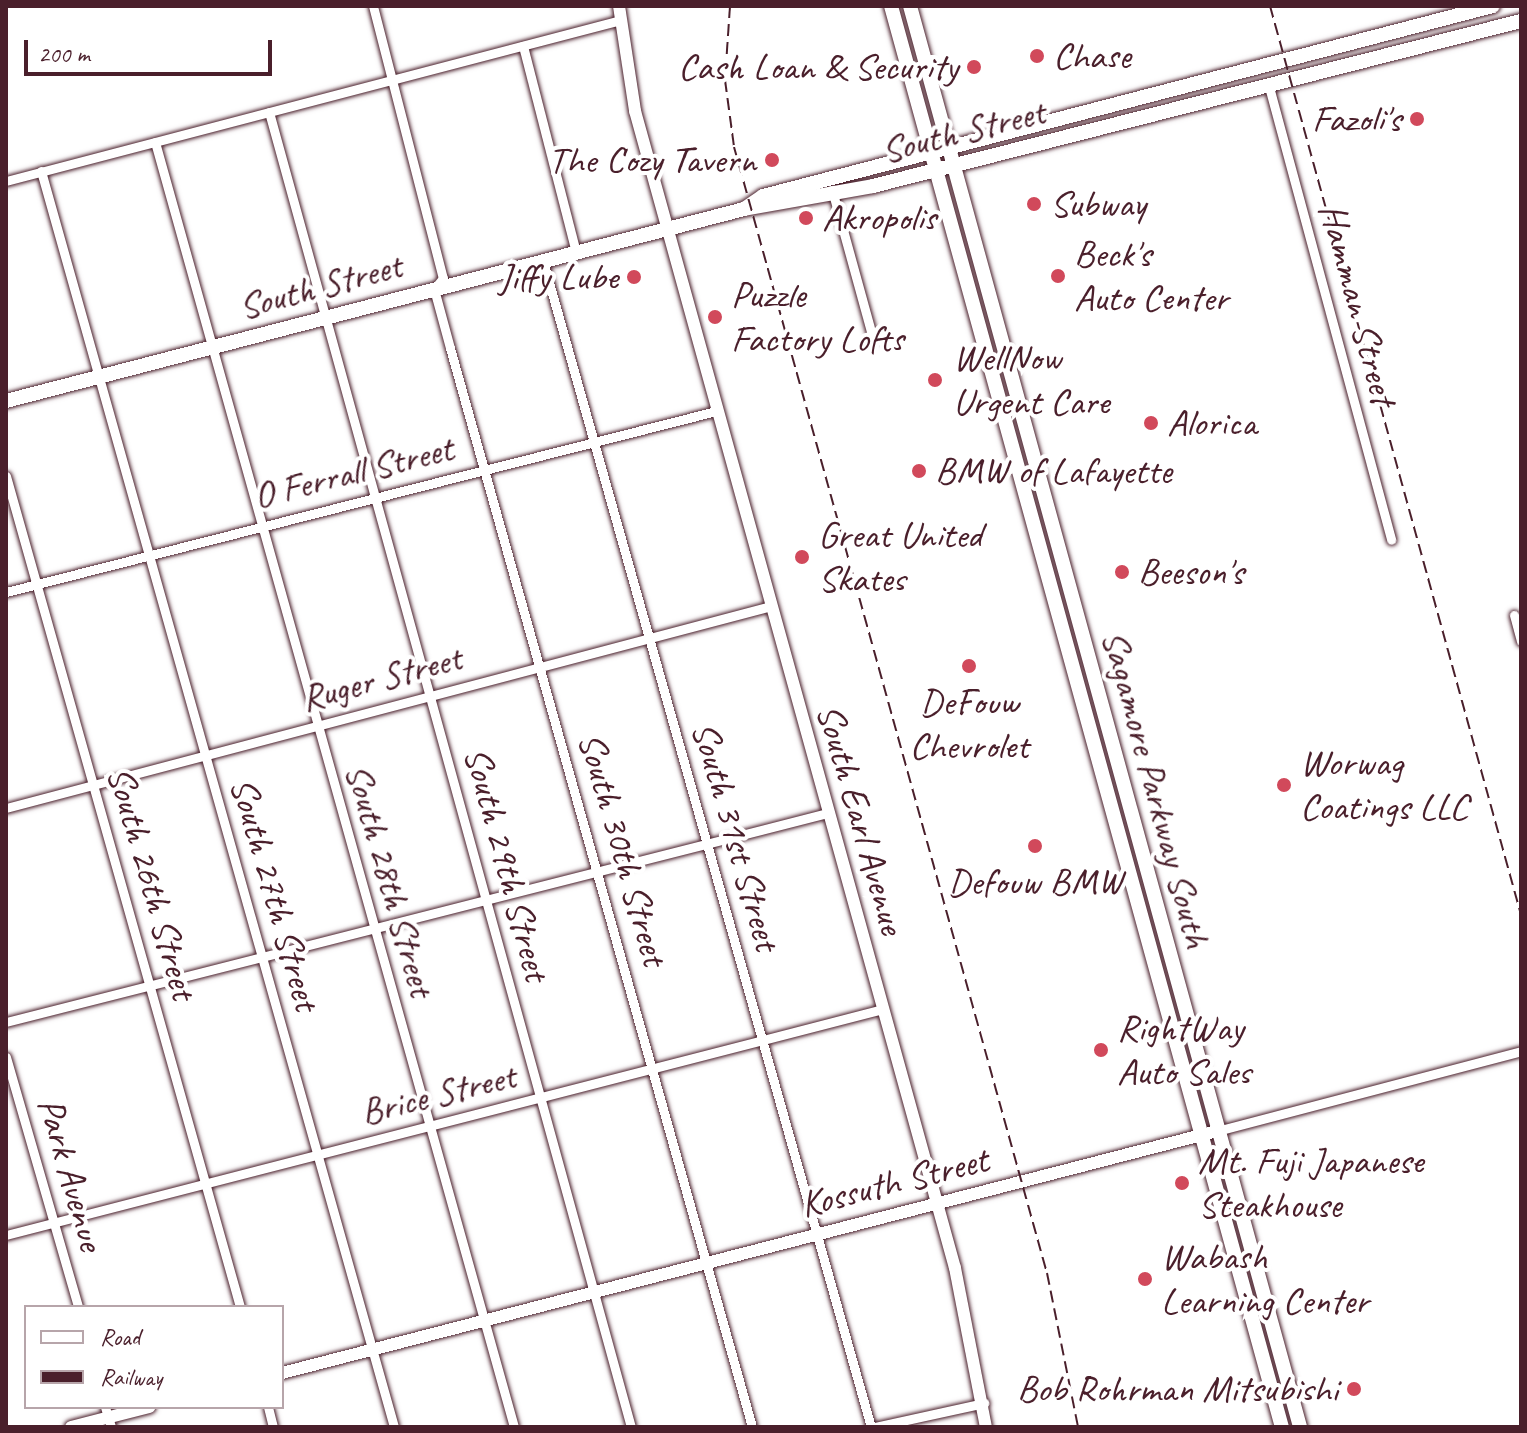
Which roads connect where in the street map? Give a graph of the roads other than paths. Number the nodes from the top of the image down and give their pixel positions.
1 (373, 6) edge
2 (619, 6) edge
3 (891, 6) edge
4 (910, 6) edge
5 (1493, 6) edge
6 (621, 20) junction
7 (1521, 21) edge
8 (1360, 42) junction
9 (523, 46) junction
10 (1365, 59) junction
11 (392, 80) junction
12 (1268, 83) junction
13 (269, 112) junction
14 (155, 142) junction
15 (950, 149) junction
16 (931, 154) junction
17 (955, 166) junction
18 (41, 171) junction
19 (935, 171) junction
20 (6, 181) edge
21 (832, 190) junction
22 (744, 209) junction
23 (667, 230) junction
24 (576, 253) junction
25 (543, 261) junction
26 (434, 289) junction
27 (321, 319) junction
28 (873, 339) dead end
29 (209, 348) junction
30 (97, 377) junction
31 (6, 401) edge
32 (716, 411) junction
33 (595, 442) junction
34 (484, 469) junction
35 (6, 476) edge
36 (371, 499) junction
37 (260, 527) junction
38 (1391, 540) dead end
39 (148, 555) junction
40 (36, 584) junction
41 (6, 592) edge
42 (771, 606) junction
43 (1514, 615) dead end
44 (650, 638) junction
45 (1521, 641) edge
46 (541, 667) junction
47 (429, 697) junction
48 (315, 726) junction
49 (205, 756) junction
50 (93, 785) junction
51 (6, 808) edge
52 (828, 813) junction
53 (707, 844) junction
54 (598, 871) junction
55 (486, 900) junction
56 (374, 929) junction
57 (262, 957) junction
58 (150, 985) junction
59 (883, 1009) junction
60 (6, 1022) edge
61 (763, 1041) junction
62 (1521, 1051) edge
63 (6, 1057) edge
64 (654, 1070) junction
65 (541, 1099) junction
66 (428, 1128) junction
67 (1217, 1131) junction
68 (1199, 1136) junction
69 (318, 1156) junction
70 (206, 1185) junction
71 (937, 1202) junction
72 (54, 1223) junction
73 (817, 1233) junction
74 (6, 1235) edge
75 (706, 1262) junction
76 (593, 1291) junction
77 (77, 1305) edge
78 (239, 1305) edge
79 (486, 1319) junction
80 (371, 1350) junction
81 (284, 1372) edge
82 (984, 1403) junction
83 (141, 1409) edge
84 (108, 1417) edge
85 (71, 1427) edge
86 (394, 1427) edge
87 (514, 1427) edge
88 (631, 1427) edge
89 (752, 1427) edge
90 (873, 1427) edge
91 (986, 1427) edge
92 (1282, 1427) edge
93 (1300, 1427) edge

1 - 11 street, South 30th Street
2 - 6 street, South Earl Avenue
3 - 16 main road, Sagamore Parkway South
4 - 15 main road, Sagamore Parkway South
5 - 8 main road, South Street
6 - 9 street
6 - 23 street, South Earl Avenue
7 - 10 main road, South Street
8 - 10 main road
8 - 15 main road, South Street
9 - 11 street
9 - 24 street
10 - 12 main road, South Street
11 - 13 street
11 - 26 street, South 30th Street
12 - 17 main road, South Street
12 - 38 street, Hamman Street
13 - 14 street
13 - 27 street, South 29th Street
14 - 18 street
14 - 29 street, South 28th Street
15 - 16 main road, South Street
15 - 17 main road, Sagamore Parkway South
16 - 19 main road, Sagamore Parkway South
16 - 22 main road, South Street
17 - 19 main road, South Street
17 - 67 main road, Sagamore Parkway South
18 - 20 street
18 - 30 street, South 27th Street
19 - 21 main road, South Street
19 - 68 main road, Sagamore Parkway South
21 - 22 main road, South Street
21 - 28 street
22 - 23 main road, South Street
23 - 24 main road, South Street
23 - 32 street, South Earl Avenue
24 - 25 main road, South Street
25 - 26 main road, South Street
25 - 33 street, South 31st Street
26 - 27 main road, South Street
26 - 34 street, South 30th Street
27 - 29 main road, South Street
27 - 36 street, South 29th Street
29 - 30 main road, South Street
29 - 37 street, South 28th Street
30 - 31 main road, South Street
30 - 39 street, South 27th Street
32 - 33 street, O Ferrall Street
32 - 42 street, South Earl Avenue
33 - 34 street, O Ferrall Street
33 - 44 street, South 31st Street
34 - 36 street, O Ferrall Street
34 - 46 street, South 30th Street
35 - 40 street, South 26th Street
36 - 37 street, O Ferrall Street
36 - 47 street, South 29th Street
37 - 39 street, O Ferrall Street
37 - 48 street, South 28th Street
39 - 40 street, O Ferrall Street
39 - 49 street, South 27th Street
40 - 41 street, O Ferrall Street
40 - 50 street, South 26th Street
42 - 44 street, Ruger Street
42 - 52 street, South Earl Avenue
43 - 45 street
44 - 46 street, Ruger Street
44 - 53 street, South 31st Street
46 - 47 street, Ruger Street
46 - 54 street, South 30th Street
47 - 48 street, Ruger Street
47 - 55 street, South 29th Street
48 - 49 street, Ruger Street
48 - 56 street, South 28th Street
49 - 50 street, Ruger Street
49 - 57 street, South 27th Street
50 - 51 street, Ruger Street
50 - 58 street, South 26th Street
52 - 53 street
52 - 59 street, South Earl Avenue
53 - 54 street
53 - 61 street, South 31st Street
54 - 55 street
54 - 64 street, South 30th Street
55 - 56 street
55 - 65 street, South 29th Street
56 - 57 street
56 - 66 street, South 28th Street
57 - 58 street
57 - 69 street, South 27th Street
58 - 60 street
58 - 70 street, South 26th Street
59 - 61 street, Brice Street
59 - 71 street, South Earl Avenue
61 - 64 street, Brice Street
61 - 73 street, South 31st Street
62 - 67 street, Kossuth Street
63 - 72 street, Park Avenue
64 - 65 street, Brice Street
64 - 75 street, South 30th Street
65 - 66 street, Brice Street
65 - 76 street, South 29th Street
66 - 69 street, Brice Street
66 - 79 street, South 28th Street
67 - 68 street, Kossuth Street
67 - 93 main road, Sagamore Parkway South
68 - 71 street, Kossuth Street
68 - 92 main road, Sagamore Parkway South
69 - 70 street, Brice Street
69 - 80 street, South 27th Street
70 - 72 street, Brice Street
70 - 78 street, South 26th Street
71 - 73 street, Kossuth Street
71 - 82 street, South Earl Avenue
72 - 74 street, Brice Street
72 - 77 street, Park Avenue
73 - 75 street, Kossuth Street
73 - 90 street, South 31st Street
75 - 76 street, Kossuth Street
75 - 89 street, South 30th Street
76 - 79 street, Kossuth Street
76 - 88 street, South 29th Street
79 - 80 street, Kossuth Street
79 - 87 street, South 28th Street
80 - 81 street, Kossuth Street
80 - 86 street, South 27th Street
82 - 90 street
82 - 91 street, South Earl Avenue
83 - 84 street
84 - 85 street

